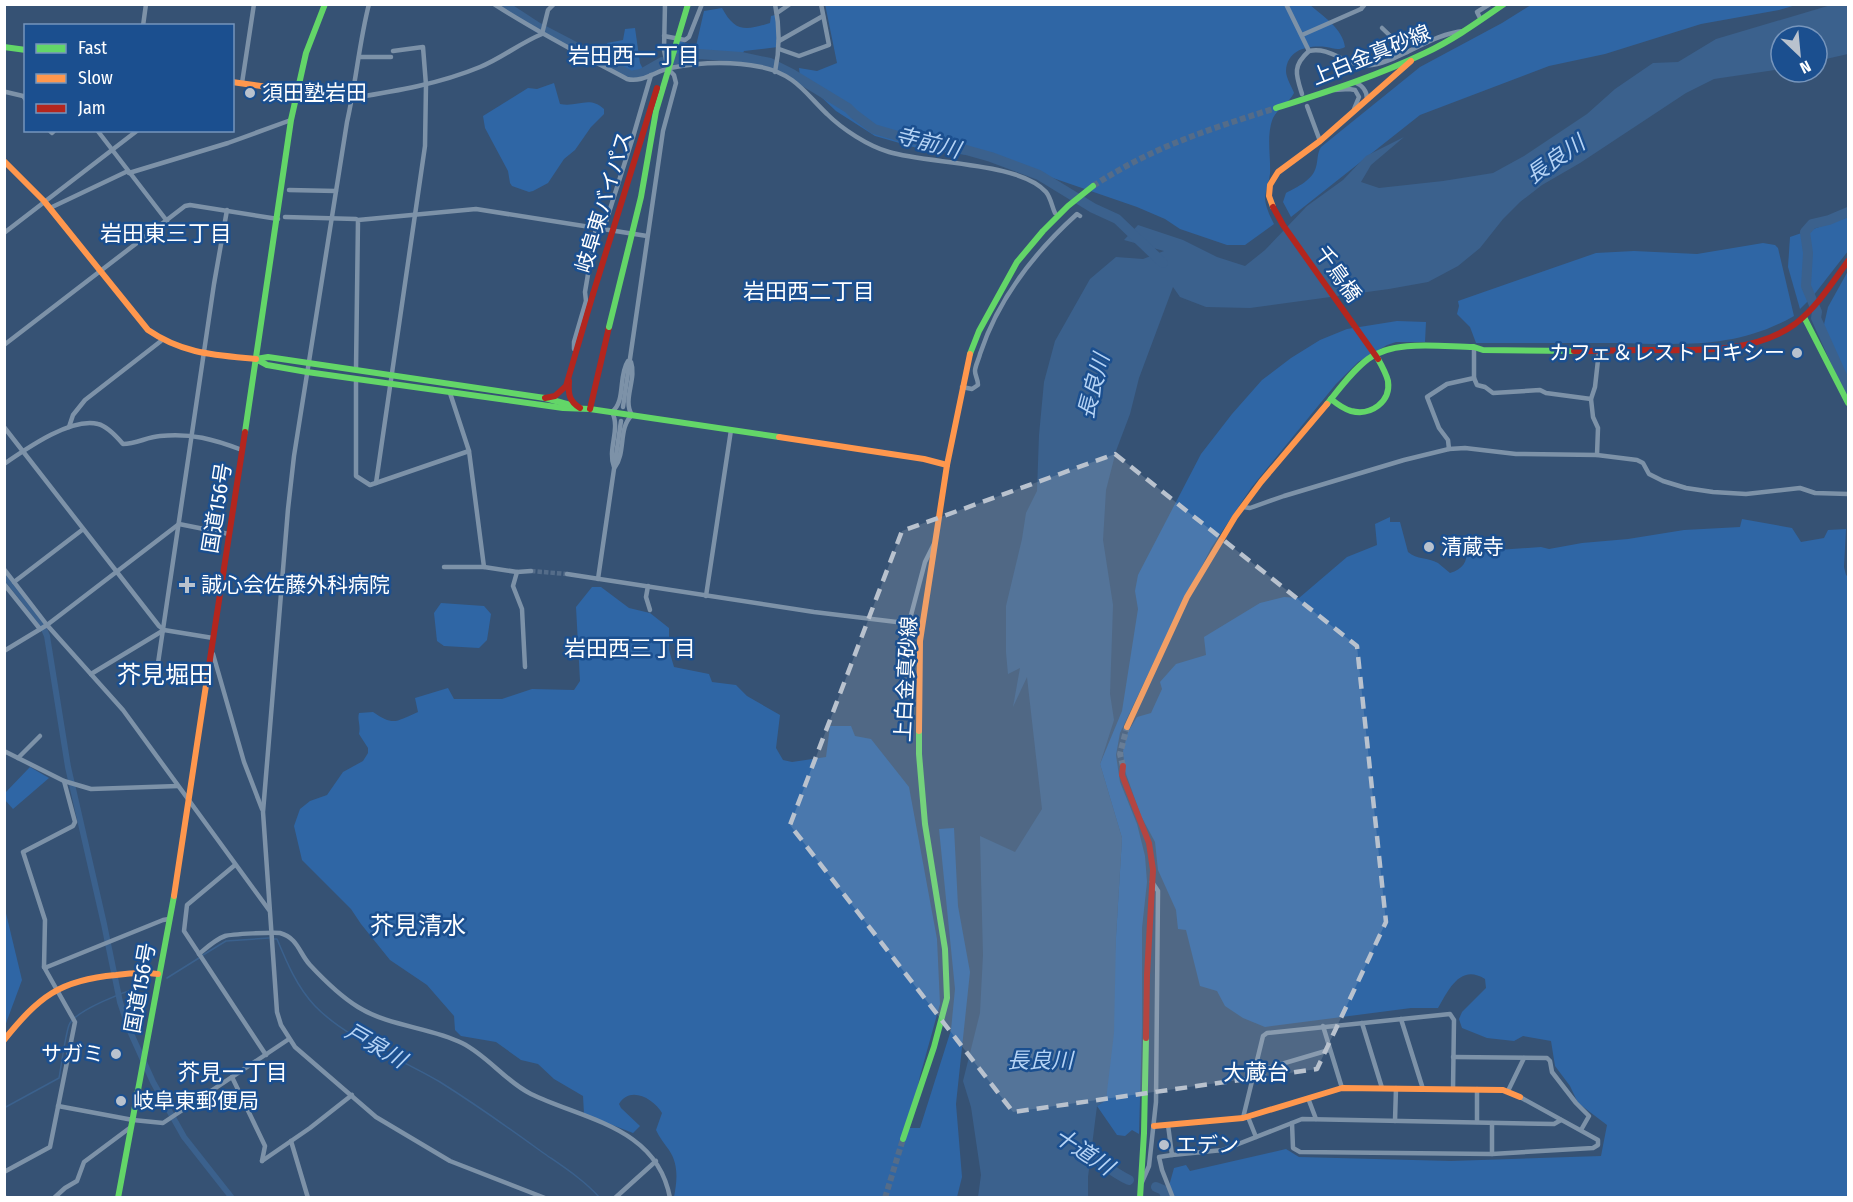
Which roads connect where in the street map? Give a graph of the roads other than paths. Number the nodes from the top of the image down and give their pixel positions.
1 (146, 4) edge
2 (254, 4) edge
3 (325, 4) edge
4 (369, 4) edge
5 (494, 4) edge
6 (554, 4) edge
7 (665, 4) edge
8 (683, 4) edge
9 (688, 4) edge
10 (702, 4) edge
11 (774, 4) edge
12 (790, 4) edge
13 (821, 4) edge
14 (1286, 4) edge
15 (1365, 4) edge
16 (1490, 4) edge
17 (1504, 4) edge
18 (777, 13) junction
19 (823, 16) junction
20 (1481, 20) junction
21 (143, 24) edge
22 (1382, 28) dead end
23 (1466, 30) junction
24 (542, 33) junction
25 (1302, 35) junction
26 (664, 36) junction
27 (779, 41) junction
28 (4, 47) edge
29 (24, 50) edge
30 (779, 50) junction
31 (393, 51) dead end
32 (1309, 51) junction
33 (1407, 52) junction
34 (359, 57) junction
35 (391, 57) dead end
36 (1413, 59) junction
37 (668, 69) junction
38 (775, 70) junction
39 (651, 75) junction
40 (234, 82) edge
41 (1354, 82) junction
42 (242, 83) junction
43 (426, 85) junction
44 (1331, 90) junction
45 (296, 91) junction
46 (6, 92) dead end
47 (1302, 94) dead end
48 (24, 97) edge
49 (352, 98) junction
50 (1367, 99) junction
51 (1307, 106) dead end
52 (1276, 108) tunnel mouth
53 (1353, 111) junction
54 (291, 120) junction
55 (98, 132) edge
56 (135, 132) edge
57 (1320, 141) junction
58 (112, 150) junction
59 (4, 161) edge
60 (128, 172) junction
61 (1090, 188) tunnel mouth
62 (289, 190) dead end
63 (336, 191) junction
64 (44, 201) junction
65 (50, 208) junction
66 (227, 210) junction
67 (1055, 213) dead end
68 (415, 214) junction
69 (1080, 216) dead end
70 (285, 217) dead end
71 (278, 219) junction
72 (332, 219) junction
73 (356, 219) dead end
74 (166, 221) junction
75 (1059, 221) dead end
76 (596, 227) junction
77 (1062, 227) junction
78 (604, 228) junction
79 (4, 233) edge
80 (647, 236) junction
81 (1848, 261) edge
82 (101, 271) junction
83 (1804, 317) junction
84 (161, 341) junction
85 (4, 345) edge
86 (1474, 347) junction
87 (1599, 351) junction
88 (205, 353) junction
89 (576, 354) junction
90 (256, 359) junction
91 (630, 359) junction
92 (309, 363) junction
93 (357, 369) junction
94 (307, 372) junction
95 (393, 375) junction
96 (570, 376) junction
97 (1474, 378) junction
98 (357, 379) junction
99 (391, 384) junction
100 (962, 387) junction
101 (450, 393) junction
102 (545, 398) junction
103 (1331, 399) junction
104 (1591, 399) junction
105 (1848, 403) edge
106 (623, 407) dead end
107 (580, 408) junction
108 (590, 408) junction
109 (612, 412) junction
110 (632, 416) junction
111 (621, 421) dead end
112 (4, 427) edge
113 (69, 427) junction
114 (731, 430) junction
115 (192, 435) junction
116 (1449, 449) junction
117 (243, 450) junction
118 (23, 451) junction
119 (469, 451) junction
120 (1597, 454) junction
121 (4, 464) edge
122 (947, 465) junction
123 (614, 467) junction
124 (376, 483) junction
125 (1848, 494) edge
126 (1243, 507) junction
127 (179, 524) junction
128 (82, 530) junction
129 (229, 534) junction
130 (936, 539) junction
131 (444, 567) dead end
132 (484, 567) junction
133 (5, 571) edge
134 (531, 571) tunnel mouth
135 (517, 572) junction
136 (116, 573) junction
137 (567, 574) tunnel mouth
138 (598, 579) junction
139 (14, 582) junction
140 (4, 584) edge
141 (648, 586) junction
142 (706, 596) junction
143 (650, 610) dead end
144 (47, 625) junction
145 (40, 629) junction
146 (164, 630) junction
147 (214, 638) junction
148 (4, 651) edge
149 (212, 652) junction
150 (525, 667) dead end
151 (158, 670) dead end
152 (91, 674) junction
153 (1126, 727) tunnel mouth
154 (40, 736) dead end
155 (4, 751) edge
156 (18, 758) junction
157 (1123, 766) tunnel mouth
158 (64, 781) junction
159 (178, 786) junction
160 (189, 801) junction
161 (263, 812) junction
162 (235, 865) junction
163 (1152, 882) junction
164 (270, 912) junction
165 (169, 919) junction
166 (272, 937) junction
167 (200, 956) junction
168 (44, 967) junction
169 (158, 974) junction
170 (55, 988) junction
171 (1401, 1019) junction
172 (1362, 1023) junction
173 (1323, 1026) junction
174 (289, 1039) junction
175 (4, 1040) edge
176 (1329, 1050) junction
177 (266, 1055) junction
178 (1453, 1057) junction
179 (1524, 1058) junction
180 (1254, 1072) junction
181 (232, 1077) junction
182 (1342, 1088) junction
183 (1382, 1088) junction
184 (1396, 1088) junction
185 (1423, 1089) junction
186 (1453, 1089) junction
187 (1477, 1089) junction
188 (1509, 1091) junction
189 (352, 1095) junction
190 (1520, 1097) joint
191 (1308, 1098) junction
192 (58, 1107) junction
193 (1246, 1117) junction
194 (1316, 1119) junction
195 (1561, 1120) junction
196 (1395, 1121) junction
197 (1477, 1122) junction
198 (132, 1123) junction
199 (1292, 1123) junction
200 (1492, 1124) junction
201 (1168, 1125) junction
202 (1154, 1126) junction
203 (1581, 1130) junction
204 (1256, 1137) junction
205 (903, 1139) tunnel mouth
206 (291, 1141) junction
207 (1492, 1154) junction
208 (1172, 1155) junction
209 (656, 1161) junction
210 (4, 1172) edge
211 (1141, 1184) junction
212 (54, 1197) edge
213 (118, 1197) edge
214 (308, 1197) edge
215 (545, 1197) edge
216 (615, 1197) edge
217 (670, 1197) edge
218 (1140, 1197) edge
219 (1173, 1197) edge

1 - 21 street
2 - 42 street
3 - 45 main road, 国道156号
4 - 34 street
5 - 24 street
6 - 24 street
7 - 26 street
8 - 89 main road, 岐阜東バイパス, bridge
9 - 108 main road, 岐阜東バイパス, bridge
10 - 26 street
11 - 18 street
12 - 18 street
13 - 19 street
14 - 25 street
15 - 25 street
16 - 20 street
17 - 20 main road, 上白金真砂線
18 - 27 street
19 - 27 street
19 - 30 street
20 - 23 main road, 上白金真砂線
22 - 33 street
23 - 33 street
23 - 36 main road, 上白金真砂線
24 - 39 street
24 - 43 street
25 - 32 street
26 - 37 street
27 - 30 street
28 - 29 main road
30 - 38 street
31 - 43 street
32 - 33 street
32 - 47 street
34 - 35 street
34 - 49 street
36 - 41 main road, 上白金真砂線
36 - 50 main road
37 - 38 street
37 - 39 street
37 - 80 street
38 - 67 street
39 - 78 street
40 - 42 main road
41 - 44 main road, 上白金真砂線
41 - 50 street
42 - 45 main road
43 - 49 street
43 - 68 street
44 - 52 main road, 上白金真砂線
44 - 53 street
45 - 54 main road, 国道156号
46 - 48 street
49 - 63 street
50 - 53 main road
51 - 57 street
53 - 57 main road
54 - 60 street
54 - 71 main road, 国道156号
55 - 58 street
56 - 58 street
57 - 103 main road, 千鳥橋, bridge
58 - 60 street
58 - 64 street
59 - 64 main road
60 - 65 street
60 - 74 street
61 - 100 main road, 上白金真砂線
62 - 63 street
63 - 72 street
64 - 65 main road
64 - 79 street
65 - 82 main road
66 - 71 street
66 - 74 street
66 - 88 street
68 - 76 street
68 - 93 street
68 - 95 street
69 - 77 street
70 - 72 street
71 - 90 main road, 国道156号
72 - 73 street
72 - 92 street
74 - 82 street
75 - 77 street
76 - 78 street
76 - 89 street
77 - 100 street
78 - 80 street
80 - 91 street
81 - 83 main road
82 - 84 main road
82 - 85 street
83 - 87 main road
83 - 105 main road
84 - 88 main road
84 - 113 street
86 - 87 main road
86 - 97 street
86 - 103 main road
87 - 104 street
88 - 90 main road
88 - 115 street
89 - 96 main road, 岐阜東バイパス
90 - 92 main road
90 - 94 main road
90 - 117 main road, 国道156号
91 - 106 street
91 - 109 street
91 - 110 street
92 - 93 main road
92 - 94 street
93 - 95 main road
94 - 98 main road
94 - 161 street
95 - 99 street
95 - 102 main road
96 - 102 main road, 岐阜東バイパス
96 - 107 main road
97 - 104 street
97 - 116 street
98 - 99 main road
98 - 124 street
99 - 101 main road
99 - 124 street
100 - 122 main road, 上白金真砂線
101 - 107 main road
101 - 119 street
102 - 107 main road
103 - 126 main road
104 - 120 street
107 - 108 main road
108 - 109 main road
109 - 110 main road
109 - 123 street
110 - 114 main road
110 - 123 street
111 - 123 street
112 - 118 street
113 - 115 street
113 - 118 street
114 - 122 main road
114 - 142 street
115 - 117 street
115 - 127 street
116 - 120 street
116 - 126 street
117 - 129 main road, 国道156号
118 - 121 street
118 - 128 street
119 - 124 street
119 - 132 street
120 - 125 street
122 - 130 main road, 上白金真砂線
123 - 138 street
126 - 153 main road
127 - 129 street
127 - 136 street
127 - 146 street
128 - 136 street
128 - 139 street
129 - 147 main road, 国道156号
130 - 142 street
130 - 205 main road, 上白金真砂線
131 - 132 street
132 - 135 street
133 - 139 street
134 - 135 street
135 - 150 street
136 - 144 street
136 - 146 street
137 - 138 street
138 - 141 street
139 - 144 street
140 - 145 street
141 - 142 street
141 - 143 street
144 - 145 street
144 - 152 street
145 - 148 street
146 - 147 street
146 - 151 street
146 - 152 street
147 - 149 main road, 国道156号
149 - 160 main road, 国道156号
149 - 161 street
152 - 159 street
154 - 156 street
155 - 156 street
156 - 158 street
157 - 163 main road
158 - 159 street
158 - 168 street
159 - 160 street
160 - 162 street
160 - 165 main road, 国道156号
161 - 164 street
162 - 164 street
162 - 167 street
163 - 202 street
163 - 211 main road
164 - 166 street
165 - 168 street
165 - 169 main road, 国道156号
166 - 167 street
166 - 174 street
166 - 209 street
167 - 177 street
168 - 170 street
169 - 170 main road
169 - 198 main road, 国道156号
170 - 175 main road
170 - 192 street
171 - 172 street
171 - 178 street
171 - 185 street
172 - 173 street
172 - 183 street
173 - 176 street
173 - 180 street
174 - 177 street
174 - 189 street
176 - 180 street
176 - 182 street
177 - 181 street
178 - 179 street
178 - 186 street
179 - 188 street
179 - 203 street
180 - 193 street
181 - 198 street
181 - 206 street
182 - 183 main road
182 - 191 main road
183 - 184 main road
184 - 185 main road
184 - 196 street
185 - 186 main road
186 - 187 main road
187 - 188 main road
187 - 197 street
188 - 190 main road
189 - 206 street
189 - 215 street
190 - 195 street
191 - 193 main road
191 - 194 street
192 - 198 street
192 - 210 street
193 - 201 main road
193 - 204 street
194 - 196 street
194 - 199 street
195 - 200 street
195 - 203 street
196 - 197 street
197 - 200 street
198 - 212 street
198 - 213 main road, 国道156号
199 - 204 street
199 - 207 street
200 - 207 street
201 - 202 main road
201 - 208 street
202 - 211 street
203 - 207 street
204 - 208 street
206 - 214 street
208 - 219 street
209 - 216 street
209 - 217 street
211 - 218 main road

